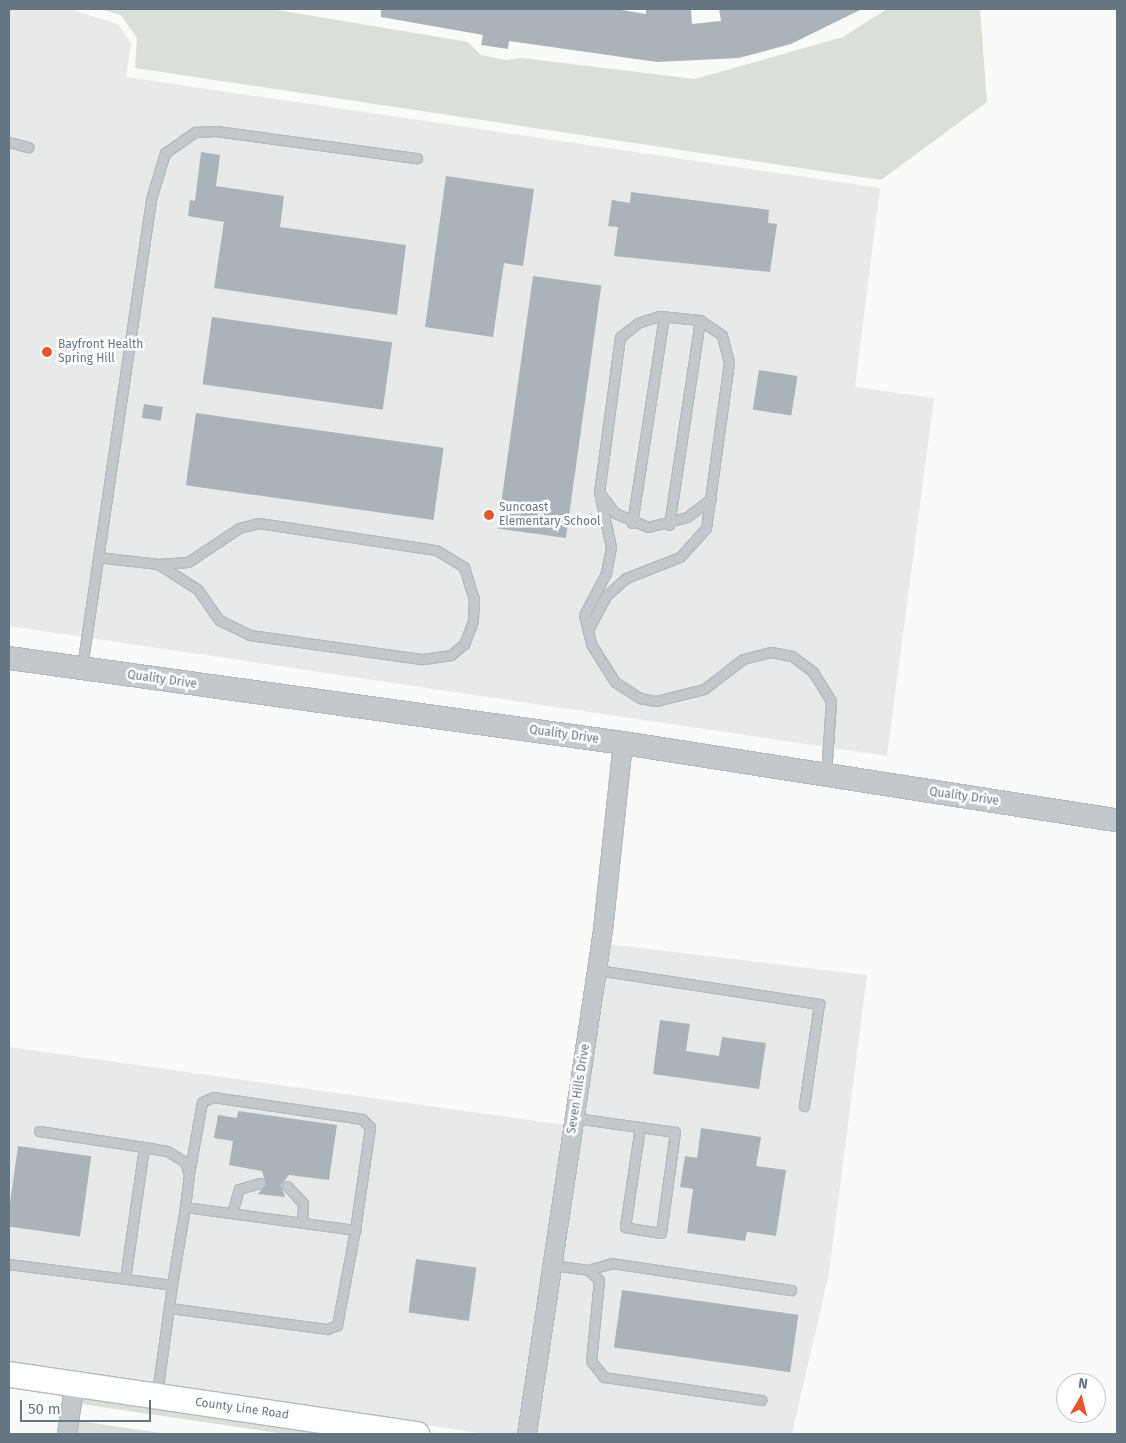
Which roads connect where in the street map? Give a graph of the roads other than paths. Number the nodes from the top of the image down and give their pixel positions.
1 (9, 142) edge
2 (28, 147) dead end
3 (417, 158) dead end
4 (664, 316) junction
5 (700, 320) junction
6 (599, 492) junction
7 (711, 499) junction
8 (632, 522) junction
9 (669, 525) junction
10 (98, 557) junction
11 (158, 564) junction
12 (589, 628) junction
13 (9, 658) edge
14 (82, 668) junction
15 (623, 743) junction
16 (826, 776) junction
17 (1117, 820) edge
18 (597, 970) junction
19 (804, 1106) dead end
20 (575, 1118) junction
21 (640, 1127) junction
22 (39, 1131) dead end
23 (144, 1147) junction
24 (189, 1174) junction
25 (260, 1183) dead end
26 (287, 1186) dead end
27 (185, 1207) junction
28 (232, 1213) junction
29 (302, 1222) junction
30 (355, 1230) junction
31 (9, 1264) edge
32 (553, 1265) junction
33 (588, 1270) junction
34 (125, 1279) junction
35 (172, 1285) junction
36 (791, 1290) dead end
37 (169, 1308) junction
38 (9, 1374) edge
39 (75, 1384) junction
40 (156, 1396) junction
41 (761, 1400) dead end
42 (67, 1434) edge
43 (417, 1434) edge
44 (527, 1434) edge

1 - 2 lane
3 - 10 lane
4 - 5 lane
4 - 6 lane
4 - 8 lane
5 - 7 lane
5 - 9 lane
6 - 8 lane
6 - 12 lane
7 - 9 lane
7 - 12 lane
8 - 9 lane
10 - 11 lane
10 - 14 lane
11 - 11 lane
12 - 16 lane
13 - 14 street, Quality Drive
14 - 15 street, Quality Drive
15 - 16 street, Quality Drive
15 - 18 street, Seven Hills Drive
16 - 17 street, Quality Drive
18 - 19 lane
18 - 20 street, Seven Hills Drive
20 - 21 lane
20 - 32 street, Seven Hills Drive
21 - 21 lane
22 - 23 lane
23 - 24 lane
23 - 34 lane
24 - 27 lane
24 - 30 lane
25 - 28 lane
26 - 29 lane
27 - 28 lane
27 - 35 lane
28 - 29 lane
29 - 30 lane
30 - 37 lane
31 - 34 lane
32 - 33 lane
32 - 44 street, Seven Hills Drive
33 - 36 lane
33 - 41 lane
34 - 35 lane
35 - 37 lane
37 - 40 lane
38 - 39 main road, County Line Road
39 - 40 main road, County Line Road
39 - 42 street
40 - 43 main road, County Line Road

